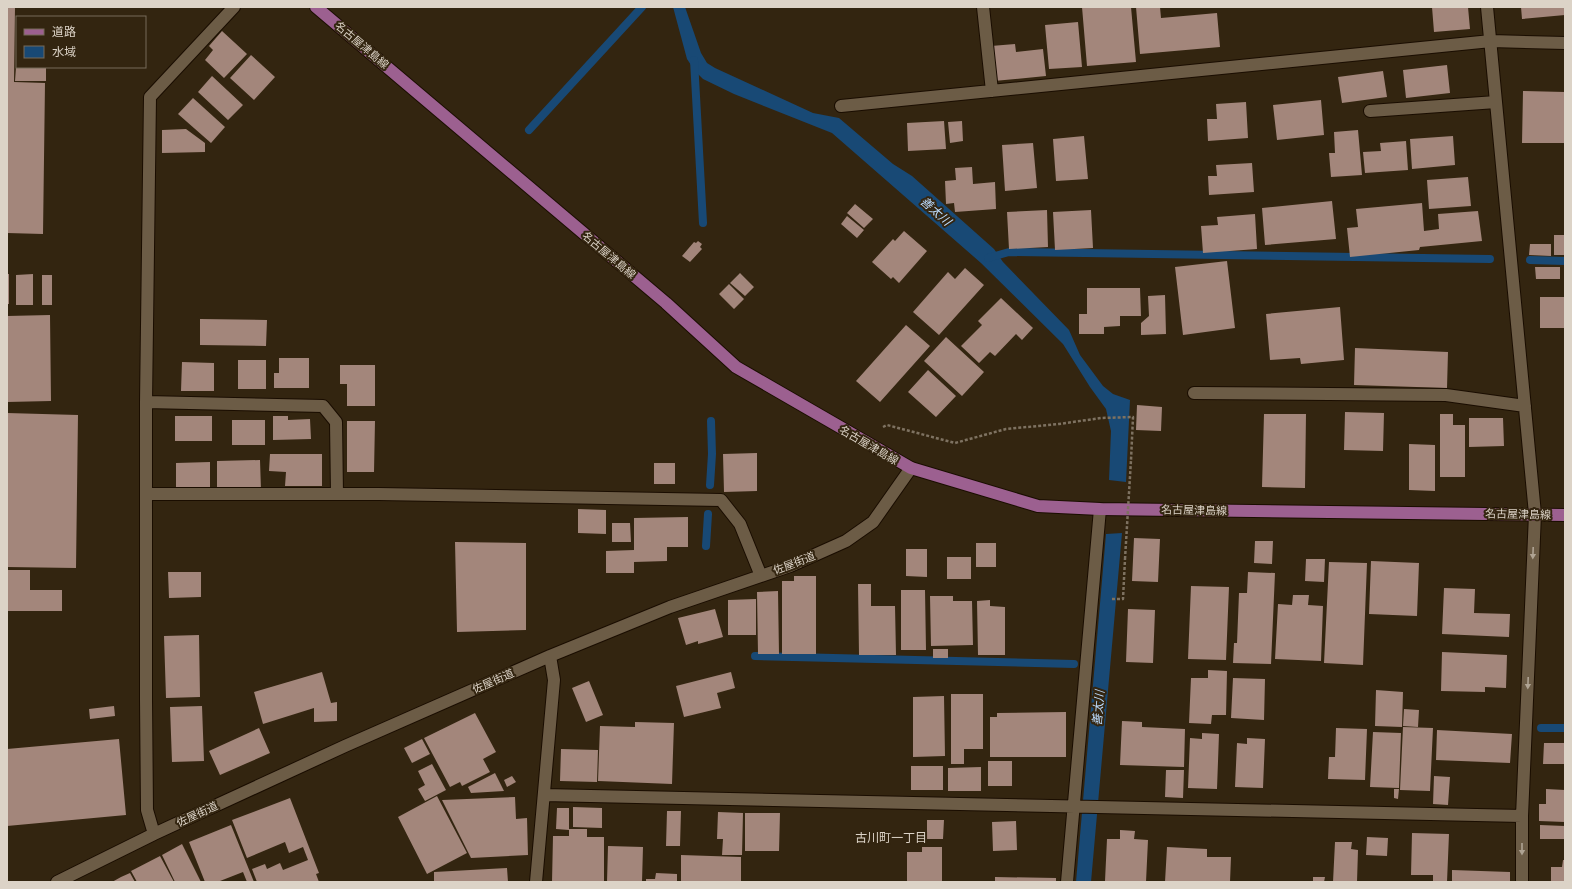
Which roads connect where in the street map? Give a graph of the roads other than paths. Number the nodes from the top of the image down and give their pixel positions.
1 (234, 7) edge
2 (316, 7) edge
3 (983, 7) edge
4 (1487, 7) edge
5 (1491, 41) junction
6 (1565, 43) edge
7 (992, 91) junction
8 (1496, 102) junction
9 (841, 106) dead end
10 (1370, 111) dead end
11 (1194, 393) dead end
12 (146, 402) junction
13 (1525, 406) junction
14 (911, 468) junction
15 (146, 494) junction
16 (337, 494) junction
17 (1100, 509) junction
18 (1535, 514) junction
19 (1565, 515) edge
20 (761, 576) junction
21 (550, 656) junction
22 (544, 795) junction
23 (1076, 807) junction
24 (1522, 816) junction
25 (154, 834) junction
26 (57, 882) edge
27 (536, 882) edge
28 (1067, 882) edge
29 (1522, 882) edge

1 - 12 street
2 - 14 main road, 名古屋津島線
3 - 7 street
4 - 5 street
5 - 6 street
5 - 7 street
5 - 8 street
7 - 9 street
8 - 10 street
8 - 13 street
11 - 13 street
12 - 15 street
12 - 16 street
13 - 18 street
14 - 17 main road, 名古屋津島線
14 - 20 street, 佐屋街道
15 - 16 street
15 - 25 street
16 - 20 street
17 - 18 main road, 名古屋津島線
17 - 23 street
18 - 19 main road, 名古屋津島線
18 -> 24 street
20 - 21 street, 佐屋街道
21 - 22 street
21 - 25 street, 佐屋街道
22 - 23 street
22 - 27 street
23 - 24 street
23 - 28 street
24 -> 29 street
25 - 26 street, 佐屋街道

